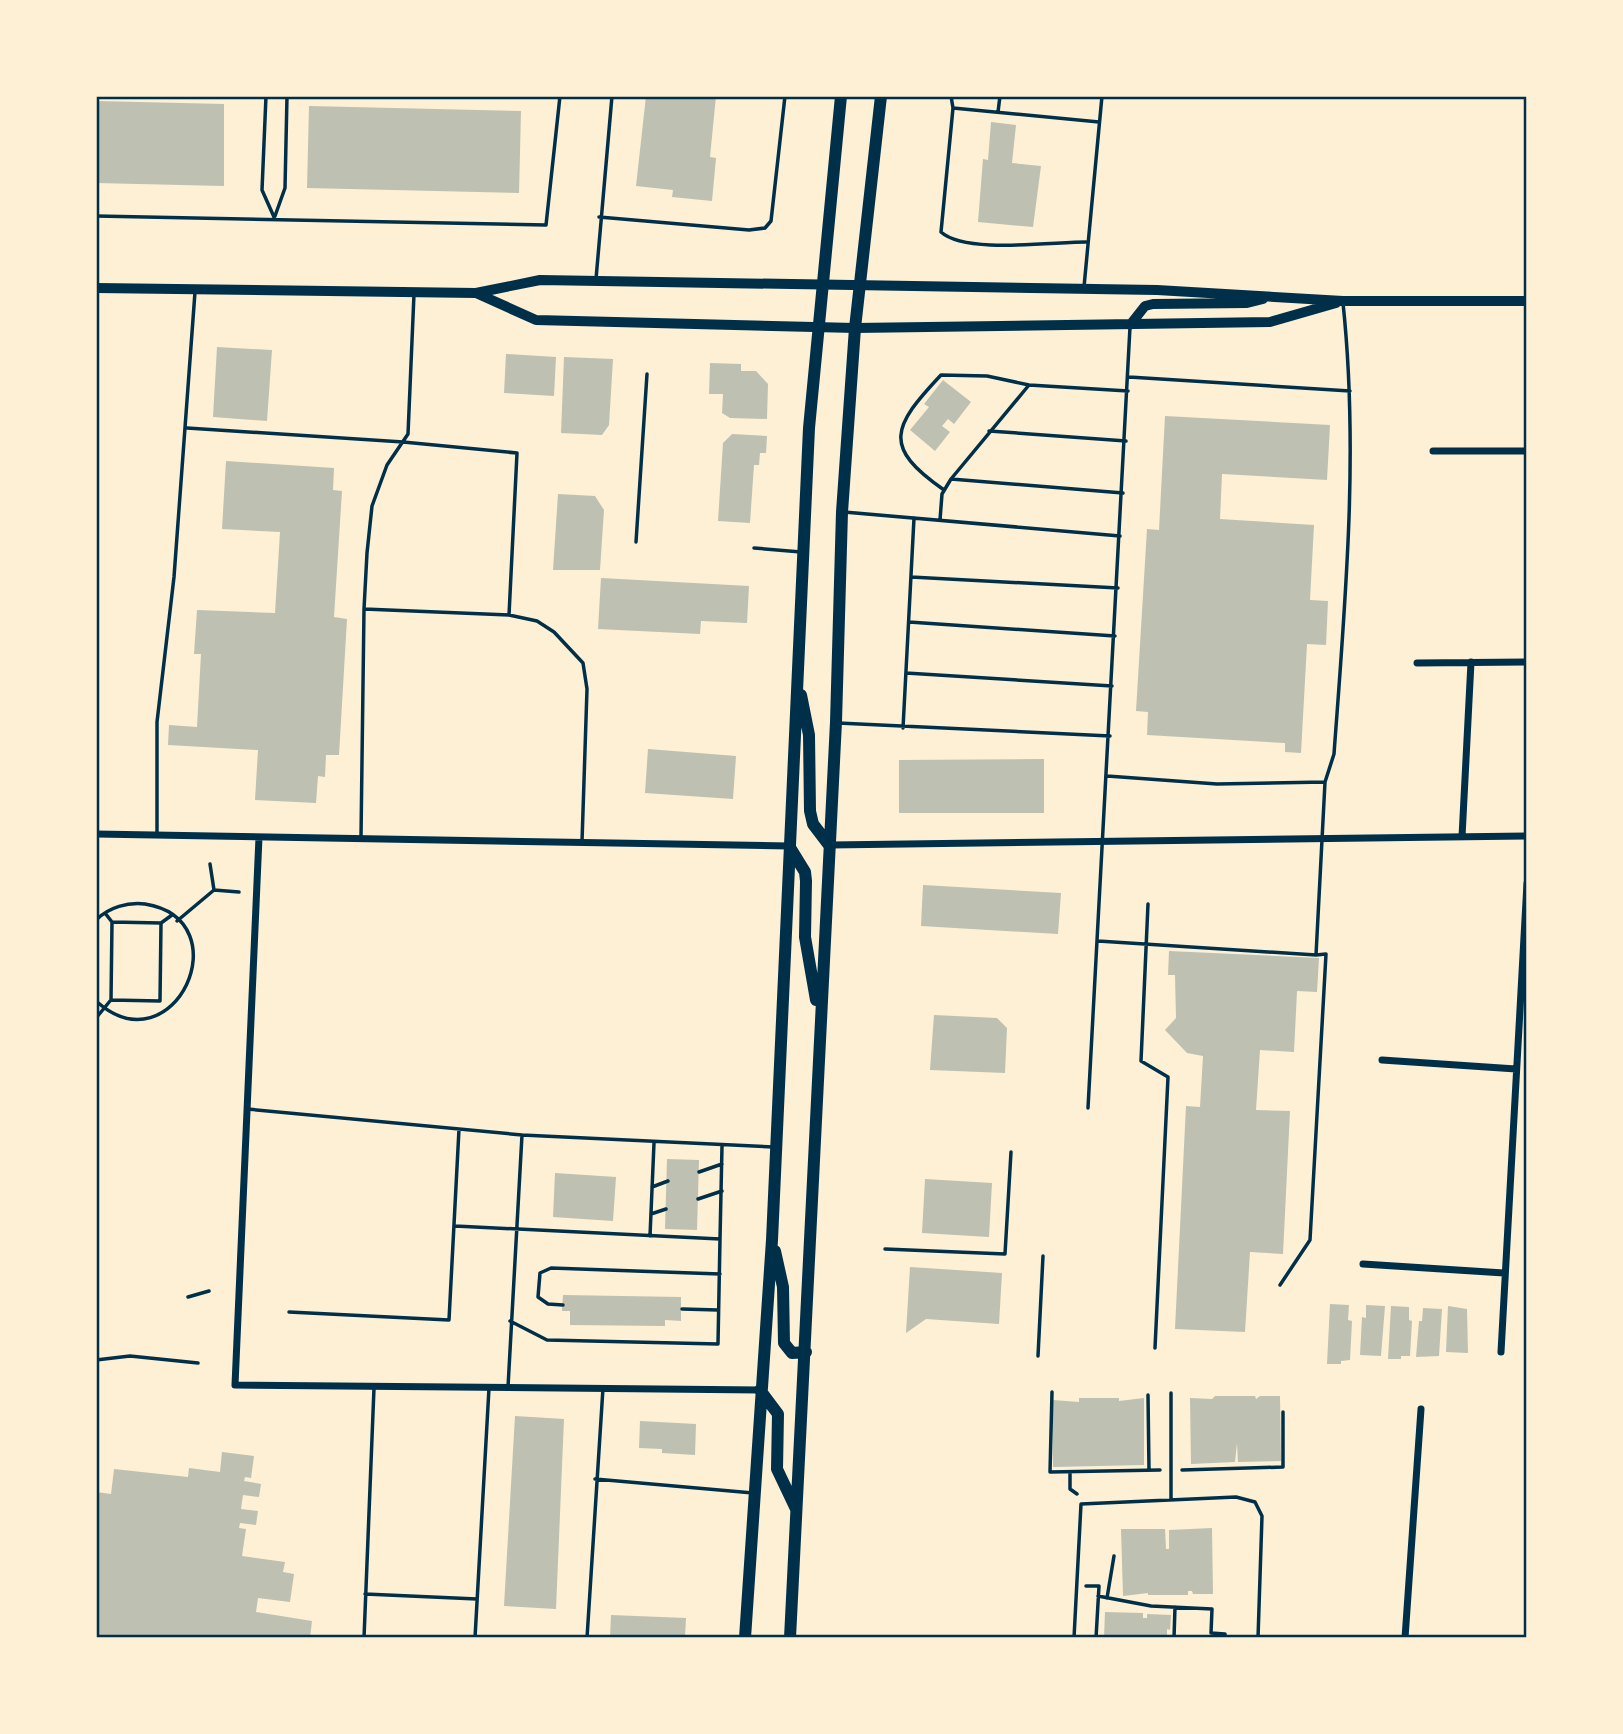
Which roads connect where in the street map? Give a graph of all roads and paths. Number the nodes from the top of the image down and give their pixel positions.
1 (266, 96) edge
2 (287, 96) edge
3 (560, 96) edge
4 (612, 96) edge
5 (785, 96) edge
6 (841, 96) edge
7 (881, 96) edge
8 (951, 96) edge
9 (1000, 96) edge
10 (1102, 96) edge
11 (953, 108) junction
12 (998, 111) junction
13 (1099, 122) junction
14 (96, 216) edge
15 (599, 217) junction
16 (274, 218) junction
17 (1086, 242) junction
18 (596, 282) junction
19 (821, 286) junction
20 (859, 287) junction
21 (96, 288) edge
22 (1084, 289) junction
23 (195, 290) junction
24 (414, 292) junction
25 (476, 293) junction
26 (1275, 296) junction
27 (1343, 301) junction
28 (1527, 301) edge
29 (1130, 325) junction
30 (816, 327) junction
31 (855, 328) junction
32 (647, 374) dead end
33 (1129, 377) junction
34 (1029, 385) junction
35 (1128, 391) junction
36 (1350, 391) junction
37 (187, 428) junction
38 (989, 431) junction
39 (1126, 441) junction
40 (402, 442) junction
41 (1433, 451) dead end
42 (1527, 451) edge
43 (951, 479) junction
44 (944, 490) junction
45 (1123, 493) junction
46 (842, 512) junction
47 (914, 517) junction
48 (940, 520) junction
49 (1121, 536) junction
50 (636, 542) dead end
51 (754, 548) dead end
52 (802, 552) junction
53 (911, 577) junction
54 (1118, 587) junction
55 (364, 609) junction
56 (509, 615) junction
57 (909, 622) junction
58 (1115, 636) junction
59 (1471, 662) junction
60 (1527, 662) edge
61 (1418, 663) dead end
62 (906, 673) junction
63 (797, 678) junction
64 (1112, 686) junction
65 (836, 722) junction
66 (903, 728) junction
67 (1110, 736) junction
68 (1107, 776) junction
69 (1325, 782) junction
70 (96, 834) edge
71 (157, 835) junction
72 (1527, 836) edge
73 (259, 837) junction
74 (1462, 837) junction
75 (361, 838) junction
76 (1321, 839) junction
77 (582, 842) junction
78 (1103, 844) junction
79 (829, 845) junction
80 (789, 846) junction
81 (210, 864) dead end
82 (1527, 883) edge
83 (214, 890) junction
84 (239, 892) dead end
85 (1148, 904) dead end
86 (105, 913) junction
87 (173, 915) junction
88 (96, 920) edge
89 (177, 921) junction
90 (112, 922) junction
91 (161, 923) junction
92 (1098, 941) junction
93 (1146, 944) junction
94 (1316, 956) junction
95 (111, 1000) junction
96 (96, 1001) edge
97 (160, 1001) junction
98 (105, 1008) junction
99 (167, 1008) junction
100 (96, 1018) edge
101 (819, 1021) junction
102 (1382, 1060) dead end
103 (1516, 1069) junction
104 (1088, 1108) dead end
105 (247, 1109) junction
106 (459, 1129) junction
107 (522, 1135) junction
108 (654, 1143) junction
109 (722, 1146) junction
110 (775, 1147) junction
111 (1012, 1152) dead end
112 (722, 1164) junction
113 (699, 1171) dead end
114 (668, 1181) dead end
115 (652, 1186) junction
116 (722, 1191) junction
117 (698, 1199) dead end
118 (666, 1209) dead end
119 (651, 1214) junction
120 (455, 1226) junction
121 (516, 1230) junction
122 (650, 1236) junction
123 (720, 1239) junction
124 (772, 1240) junction
125 (885, 1249) dead end
126 (1043, 1256) dead end
127 (1363, 1264) dead end
128 (720, 1273) junction
129 (1504, 1273) junction
130 (1280, 1285) dead end
131 (209, 1291) dead end
132 (188, 1297) dead end
133 (563, 1305) dead end
134 (682, 1308) dead end
135 (719, 1310) junction
136 (289, 1312) dead end
137 (510, 1321) junction
138 (1155, 1348) dead end
139 (806, 1352) junction
140 (1501, 1352) dead end
141 (1038, 1356) dead end
142 (96, 1360) edge
143 (198, 1363) dead end
144 (374, 1386) junction
145 (489, 1388) junction
146 (508, 1388) junction
147 (603, 1388) junction
148 (760, 1390) junction
149 (1052, 1392) dead end
150 (1171, 1393) dead end
151 (1148, 1395) dead end
152 (1421, 1409) dead end
153 (1283, 1412) dead end
154 (1171, 1470) junction
155 (1149, 1471) junction
156 (1070, 1472) junction
157 (595, 1479) junction
158 (755, 1493) junction
159 (1171, 1500) junction
160 (1089, 1504) junction
161 (797, 1509) junction
162 (1114, 1556) dead end
163 (1076, 1585) junction
164 (366, 1594) junction
165 (1098, 1597) junction
166 (1107, 1598) junction
167 (477, 1599) junction
168 (1175, 1607) junction
169 (364, 1638) edge
170 (475, 1638) edge
171 (587, 1638) edge
172 (745, 1638) edge
173 (790, 1638) edge
174 (1074, 1638) edge
175 (1096, 1638) edge
176 (1174, 1638) edge
177 (1225, 1638) edge
178 (1258, 1638) edge
179 (1405, 1638) edge

1 - 16 lane
2 - 16 lane
3 - 16 lane
4 - 15 lane
5 - 15 lane
6 - 19 main road
7 - 20 main road
8 - 11 lane
9 - 12 lane
10 - 13 lane
11 - 12 lane
11 - 17 lane
12 - 13 lane
13 - 17 lane
14 - 16 lane
15 - 18 lane
17 - 22 lane
18 - 19 main road
18 - 25 main road
19 - 20 main road
19 - 30 main road
20 - 22 main road
20 - 31 main road
21 - 23 main road
22 - 26 main road
23 - 24 main road
23 - 37 lane
24 - 25 main road
24 - 40 lane
25 - 30 main road
26 - 27 main road
26 - 29 main road
27 - 28 main road
27 - 29 main road
27 - 36 lane
29 - 31 main road
29 - 33 lane
30 - 31 main road
30 - 52 main road
31 - 46 main road
32 - 50 lane
33 - 35 lane
33 - 36 lane
34 - 35 lane
34 - 38 lane
34 - 44 lane
35 - 39 lane
36 - 69 lane
37 - 40 lane
37 - 71 lane
38 - 39 lane
38 - 43 lane
39 - 45 lane
40 - 55 lane
40 - 56 lane
41 - 42 street
43 - 44 lane
43 - 45 lane
44 - 48 lane
45 - 49 lane
46 - 47 lane
46 - 65 main road
47 - 48 lane
47 - 53 lane
48 - 49 lane
49 - 54 lane
51 - 52 lane
52 - 63 main road
53 - 54 lane
53 - 57 lane
54 - 58 lane
55 - 56 lane
55 - 75 lane
56 - 77 lane
57 - 58 lane
57 - 62 lane
58 - 64 lane
59 - 60 street
59 - 61 street
59 - 74 street
62 - 64 lane
62 - 66 lane
63 - 79 main road
63 - 80 main road
64 - 67 lane
65 - 66 lane
65 - 79 main road
66 - 67 lane
67 - 68 lane
68 - 69 lane
68 - 78 lane
69 - 76 lane
70 - 71 street
71 - 73 street
72 - 74 street
73 - 75 street
73 - 105 street
74 - 76 street
75 - 77 street
76 - 78 street
76 - 94 lane
77 - 80 street
78 - 79 street
78 - 92 lane
79 - 101 main road
80 - 101 main road
80 - 110 main road
81 - 83 path
82 - 103 street
83 - 84 path
83 - 89 path
85 - 93 lane
86 - 87 path
86 - 88 path
86 - 90 path
87 - 89 path
87 - 91 path
89 - 99 path
90 - 91 path
90 - 95 path
91 - 97 path
92 - 93 lane
92 - 104 lane
93 - 94 lane
93 - 138 lane
94 - 130 lane
95 - 97 path
95 - 98 path
96 - 98 path
97 - 99 path
98 - 99 path
98 - 100 path
101 - 139 main road
102 - 103 street
103 - 129 street
105 - 106 lane
105 - 144 street
106 - 107 lane
106 - 120 lane
107 - 108 lane
107 - 121 lane
108 - 109 lane
108 - 115 lane
109 - 110 lane
109 - 112 lane
110 - 124 main road
111 - 125 lane
112 - 113 lane
112 - 116 lane
114 - 115 lane
115 - 119 lane
116 - 117 lane
116 - 123 lane
118 - 119 lane
119 - 122 lane
120 - 121 lane
120 - 136 lane
121 - 122 lane
121 - 137 lane
122 - 123 lane
123 - 128 lane
124 - 139 main road
124 - 148 main road
126 - 141 lane
127 - 129 street
128 - 133 lane
128 - 135 lane
129 - 140 street
131 - 132 path
134 - 135 lane
135 - 137 lane
137 - 146 lane
139 - 161 main road
142 - 143 path
144 - 145 street
144 - 164 lane
145 - 146 street
145 - 167 lane
146 - 147 street
147 - 148 street
147 - 157 lane
148 - 158 main road
148 - 161 main road
149 - 156 path
150 - 154 lane
151 - 155 path
152 - 179 street
153 - 154 path
154 - 155 path
154 - 159 lane
155 - 156 path
156 - 160 path
157 - 158 lane
157 - 171 lane
158 - 172 main road
159 - 160 lane
159 - 178 lane
160 - 163 lane
161 - 173 main road
162 - 166 path
163 - 165 path
163 - 174 lane
164 - 167 lane
164 - 169 lane
165 - 166 path
165 - 175 path
166 - 168 path
167 - 170 lane
168 - 176 path
168 - 177 path

